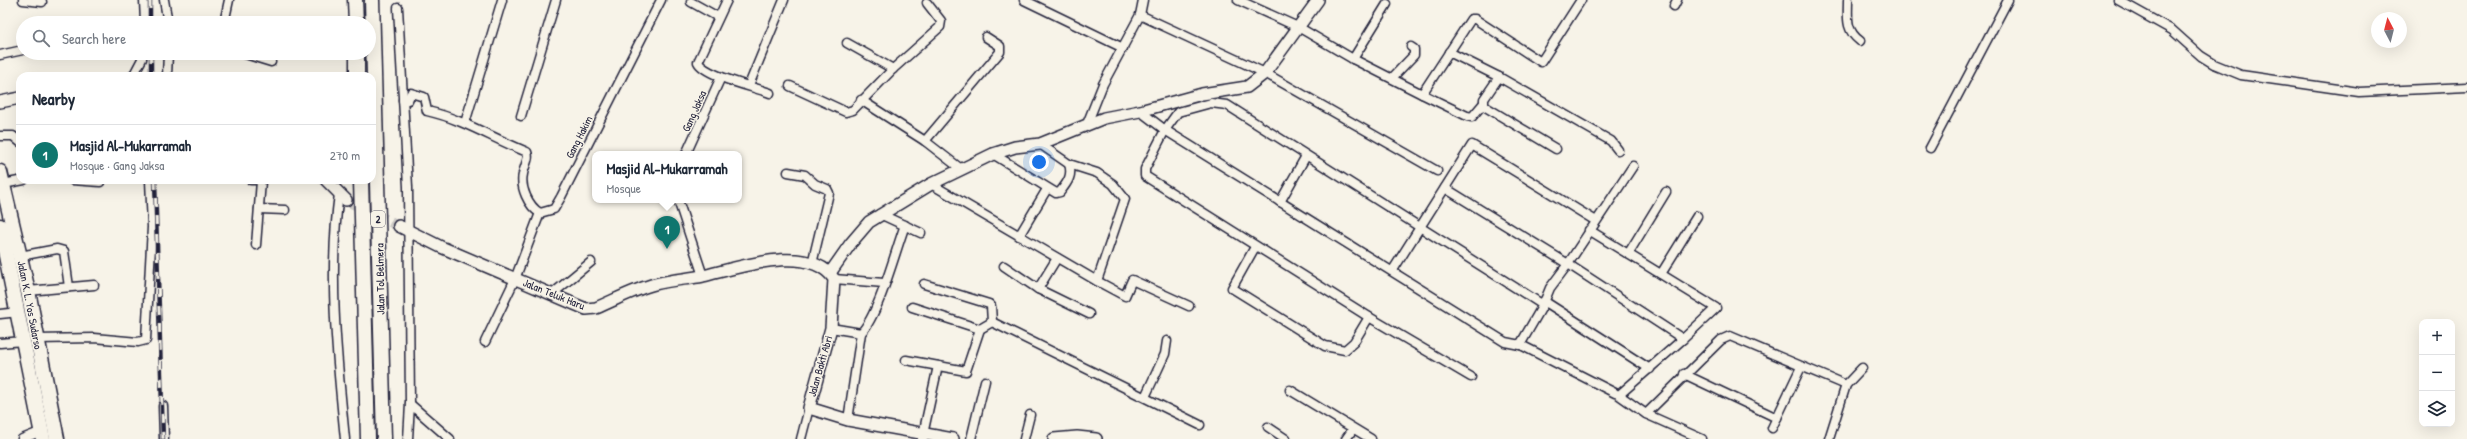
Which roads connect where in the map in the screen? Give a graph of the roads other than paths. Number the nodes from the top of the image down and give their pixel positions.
1 (24, 0) edge
2 (144, 0) edge
3 (164, 0) edge
4 (229, 0) edge
5 (355, 0) edge
6 (372, 0) edge
7 (502, 0) edge
8 (556, 0) edge
9 (661, 0) edge
10 (726, 0) edge
11 (1024, 0) edge
12 (1143, 0) edge
13 (1238, 0) edge
14 (1318, 0) edge
15 (1581, 0) edge
16 (1848, 0) edge
17 (2008, 0) edge
18 (2118, 0) edge
19 (780, 1) edge
20 (42, 2) dead end
21 (691, 2) dead end
22 (927, 3) dead end
23 (1387, 4) dead end
24 (398, 8) dead end
25 (1140, 15) junction
26 (145, 16) edge
27 (167, 16) edge
28 (226, 16) edge
29 (356, 16) edge
30 (372, 16) edge
31 (718, 17) junction
32 (1300, 28) junction
33 (986, 37) dead end
34 (1860, 41) dead end
35 (847, 43) dead end
36 (1411, 47) dead end
37 (1123, 48) junction
38 (16, 52) edge
39 (1449, 52) junction
40 (0, 55) edge
41 (1353, 59) junction
42 (141, 60) edge
43 (167, 60) edge
44 (265, 60) edge
45 (357, 60) edge
46 (374, 60) edge
47 (271, 62) dead end
48 (893, 69) junction
49 (135, 72) edge
50 (166, 72) edge
51 (357, 72) edge
52 (374, 72) edge
53 (1265, 73) junction
54 (721, 77) junction
55 (1499, 77) junction
56 (1392, 78) junction
57 (749, 85) junction
58 (790, 86) dead end
59 (2467, 87) edge
60 (770, 93) dead end
61 (1422, 94) junction
62 (16, 99) edge
63 (403, 100) junction
64 (861, 100) junction
65 (0, 102) edge
66 (1483, 104) junction
67 (1140, 111) junction
68 (521, 116) dead end
69 (465, 123) junction
70 (1087, 124) junction
71 (1165, 130) junction
72 (0, 136) edge
73 (16, 139) edge
74 (925, 142) junction
75 (1040, 144) junction
76 (376, 146) edge
77 (1930, 148) dead end
78 (1556, 149) dead end
79 (1618, 150) dead end
80 (687, 151) edge
81 (993, 154) junction
82 (1306, 156) junction
83 (1069, 164) junction
84 (1633, 166) dead end
85 (961, 169) junction
86 (1437, 170) dead end
87 (788, 172) dead end
88 (2, 178) edge
89 (16, 179) edge
90 (150, 184) edge
91 (261, 184) edge
92 (330, 184) edge
93 (361, 184) edge
94 (931, 184) junction
95 (1445, 188) junction
96 (1047, 189) junction
97 (1666, 192) dead end
98 (342, 197) joint
99 (1280, 202) junction
100 (679, 203) edge
101 (259, 209) junction
102 (285, 210) dead end
103 (540, 213) junction
104 (880, 214) junction
105 (1697, 216) dead end
106 (1596, 221) junction
107 (905, 225) junction
108 (0, 226) edge
109 (1419, 228) junction
110 (404, 229) junction
111 (1589, 230) junction
112 (921, 233) dead end
113 (1019, 236) junction
114 (256, 245) dead end
115 (1255, 247) junction
116 (1628, 254) junction
117 (20, 256) junction
118 (1057, 258) junction
119 (590, 262) dead end
120 (812, 264) junction
121 (1568, 264) junction
122 (1004, 266) dead end
123 (1393, 270) junction
124 (1661, 274) junction
125 (703, 276) junction
126 (832, 276) junction
127 (515, 279) junction
128 (1097, 281) junction
129 (884, 283) junction
130 (94, 284) dead end
131 (924, 284) dead end
132 (69, 287) junction
133 (1038, 289) junction
134 (28, 291) junction
135 (551, 295) junction
136 (1544, 303) junction
137 (1189, 306) dead end
138 (912, 307) dead end
139 (18, 312) junction
140 (0, 314) edge
141 (1089, 314) dead end
142 (1369, 317) junction
143 (992, 322) junction
144 (831, 328) junction
145 (980, 329) junction
146 (861, 333) junction
147 (1684, 339) junction
148 (30, 340) junction
149 (1168, 340) dead end
150 (485, 342) dead end
151 (0, 343) edge
152 (1519, 344) junction
153 (906, 360) dead end
154 (938, 366) junction
155 (1801, 367) junction
156 (1650, 368) junction
157 (1862, 368) dead end
158 (1684, 374) junction
159 (1471, 377) dead end
160 (985, 381) dead end
161 (1846, 385) junction
162 (1290, 390) dead end
163 (1615, 393) dead end
164 (1145, 397) junction
165 (410, 404) junction
166 (163, 406) dead end
167 (809, 408) junction
168 (1646, 414) junction
169 (1030, 416) dead end
170 (1777, 418) junction
171 (848, 420) junction
172 (1200, 425) dead end
173 (1268, 427) dead end
174 (1772, 428) dead end
175 (1353, 429) junction
176 (43, 435) edge
177 (922, 437) edge
178 (22, 439) edge
179 (57, 439) edge
180 (164, 439) edge
181 (345, 439) edge
182 (368, 439) edge
183 (384, 439) edge
184 (408, 439) edge
185 (450, 439) edge
186 (801, 439) edge
187 (953, 439) edge
188 (971, 439) edge
189 (1024, 439) edge
190 (1058, 439) edge
191 (1096, 439) edge
192 (1286, 439) edge
193 (1346, 439) edge
194 (1370, 439) edge
195 (1702, 439) edge
196 (1828, 439) edge

1 - 20 street
2 - 26 street
3 - 27 street
4 - 28 street
5 - 29 highway
6 - 30 highway, Jalan Tol Belmera / 2
7 - 69 street
8 - 68 street
9 - 103 street, Gang Hakim
10 - 31 street
11 - 37 street
12 - 25 street
13 - 32 street
14 - 32 street
15 - 39 street
16 - 34 street
17 - 77 street
18 - 59 street
19 - 57 street
21 - 31 street
22 - 48 street
23 - 41 street
24 - 63 street
25 - 37 street
25 - 53 street
31 - 54 street
32 - 41 street
32 - 53 street
33 - 74 street
35 - 48 street
36 - 56 street
37 - 70 street
38 - 40 street
39 - 55 street
39 - 61 street
41 - 56 street
42 - 49 street
43 - 50 street
44 - 47 street
45 - 51 highway
46 - 52 highway, Jalan Tol Belmera / 2
48 - 64 street
53 - 67 street
53 - 86 street
54 - 57 street
54 - 80 street, Gang Jaksa
55 - 66 street
55 - 79 street
56 - 61 street
57 - 60 street
58 - 64 street
61 - 66 street
62 - 65 street
63 - 69 street
63 - 110 street
64 - 74 street
66 - 78 street
67 - 70 street
67 - 71 street
69 - 103 street
70 - 75 street
71 - 82 street
71 - 99 street
71 - 115 street
72 - 73 street
74 - 85 street
75 - 81 street
75 - 83 street
76 - 183 highway, Jalan Tol Belmera / 2
81 - 85 street
81 - 96 street
82 - 99 street
82 - 109 street
83 - 96 street
83 - 128 street
84 - 106 street
85 - 94 street
87 - 120 street
88 - 89 street
88 - 117 highway, Jalan K. L. Yos Sudarso
90 - 148 street
91 - 101 street
92 - 98 street
93 - 182 highway, Jalan Tol Belmera / 2
94 - 104 street
94 - 113 street
95 - 106 street
95 - 109 street
95 - 121 street
96 - 113 street
97 - 116 street
98 - 181 street
99 - 123 street
100 - 125 street
101 - 102 street
101 - 114 street
103 - 127 street
104 - 107 street
104 - 126 street
105 - 124 street
106 - 111 street
107 - 112 street
107 - 129 street
108 - 139 highway, Jalan K. L. Yos Sudarso
109 - 123 street
109 - 136 street
110 - 127 street, Jalan Teluk Haru
110 - 165 street
111 - 116 street
111 - 121 street
113 - 118 street
115 - 142 street
115 - 142 street
116 - 124 street
117 - 132 street
117 - 134 highway, Jalan K. L. Yos Sudarso
118 - 128 street
118 - 133 street
119 - 135 street
120 - 125 street, Jalan Teluk Haru
120 - 126 street, Jalan Teluk Haru
121 - 136 street
121 - 147 street
122 - 133 street
123 - 152 street
124 - 147 street
125 - 135 street, Jalan Teluk Haru
126 - 129 street
126 - 144 street, Jalan Bakti Abri
127 - 135 street, Jalan Teluk Haru
127 - 150 street
128 - 137 street
129 - 146 street
130 - 132 street
131 - 143 street
132 - 134 street
133 - 141 street
134 - 148 highway, Jalan K. L. Yos Sudarso
136 - 152 street
136 - 156 street
138 - 145 street
139 - 140 street
139 - 148 highway, Jalan K. L. Yos Sudarso
142 - 159 street
143 - 145 street
143 - 164 street
144 - 146 street
144 - 167 street, Jalan Bakti Abri
145 - 154 street
146 - 171 street
147 - 156 street
148 - 151 street
148 - 176 highway, Jalan K. L. Yos Sudarso
148 - 179 highway, Jalan K. L. Yos Sudarso
149 - 164 street
152 - 163 street
153 - 154 street
154 - 177 street
155 - 158 street
155 - 161 street
155 - 170 street
156 - 168 street
157 - 161 street
158 - 168 street
158 - 170 street
160 - 188 street
161 - 196 street
162 - 175 street
164 - 172 street
165 - 184 street
165 - 185 street
166 - 180 street
167 - 171 street, Jalan Bakti Abri
167 - 186 street
168 - 195 street
169 - 189 street
170 - 174 street
171 - 177 street, Jalan Bakti Abri
173 - 192 street
175 - 193 street
175 - 194 street
176 - 178 street
177 - 187 street, Jalan Bakti Abri
190 - 191 street

